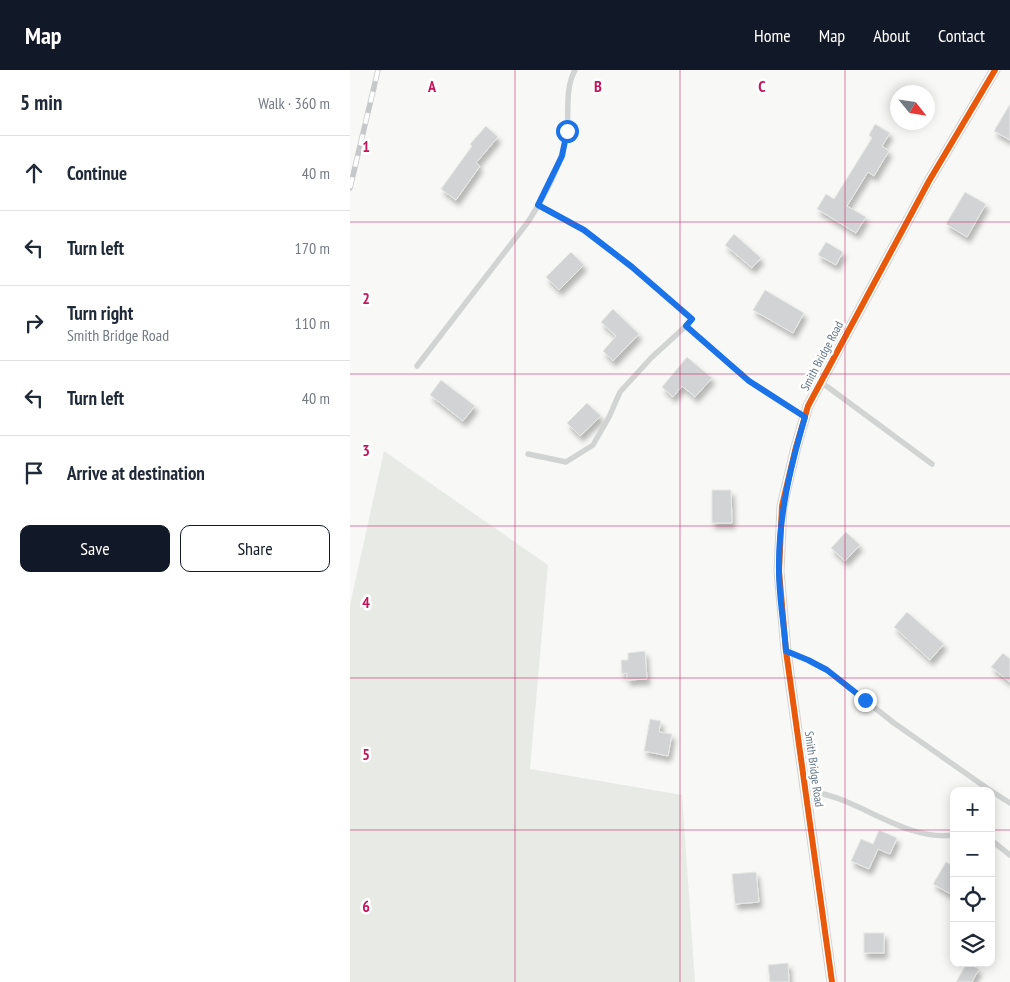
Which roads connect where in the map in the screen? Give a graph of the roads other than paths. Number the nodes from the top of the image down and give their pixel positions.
1 (575, 70) edge
2 (995, 70) edge
3 (538, 205) junction
4 (686, 326) junction
5 (417, 366) dead end
6 (821, 382) junction
7 (805, 417) junction
8 (528, 454) dead end
9 (932, 464) dead end
10 (786, 651) junction
11 (985, 787) edge
12 (806, 789) junction
13 (995, 794) edge
14 (1010, 803) edge
15 (950, 835) edge
16 (995, 843) edge
17 (1010, 855) edge
18 (832, 982) edge

1 - 3 lane
2 - 6 street, Smith Bridge Road
3 - 4 lane
3 - 5 lane
4 - 7 lane
4 - 8 lane
6 - 7 street, Smith Bridge Road
6 - 9 lane
7 - 10 street, Smith Bridge Road
10 - 11 lane
10 - 12 street, Smith Bridge Road
12 - 15 lane
12 - 18 street, Smith Bridge Road
13 - 14 lane
16 - 17 lane

